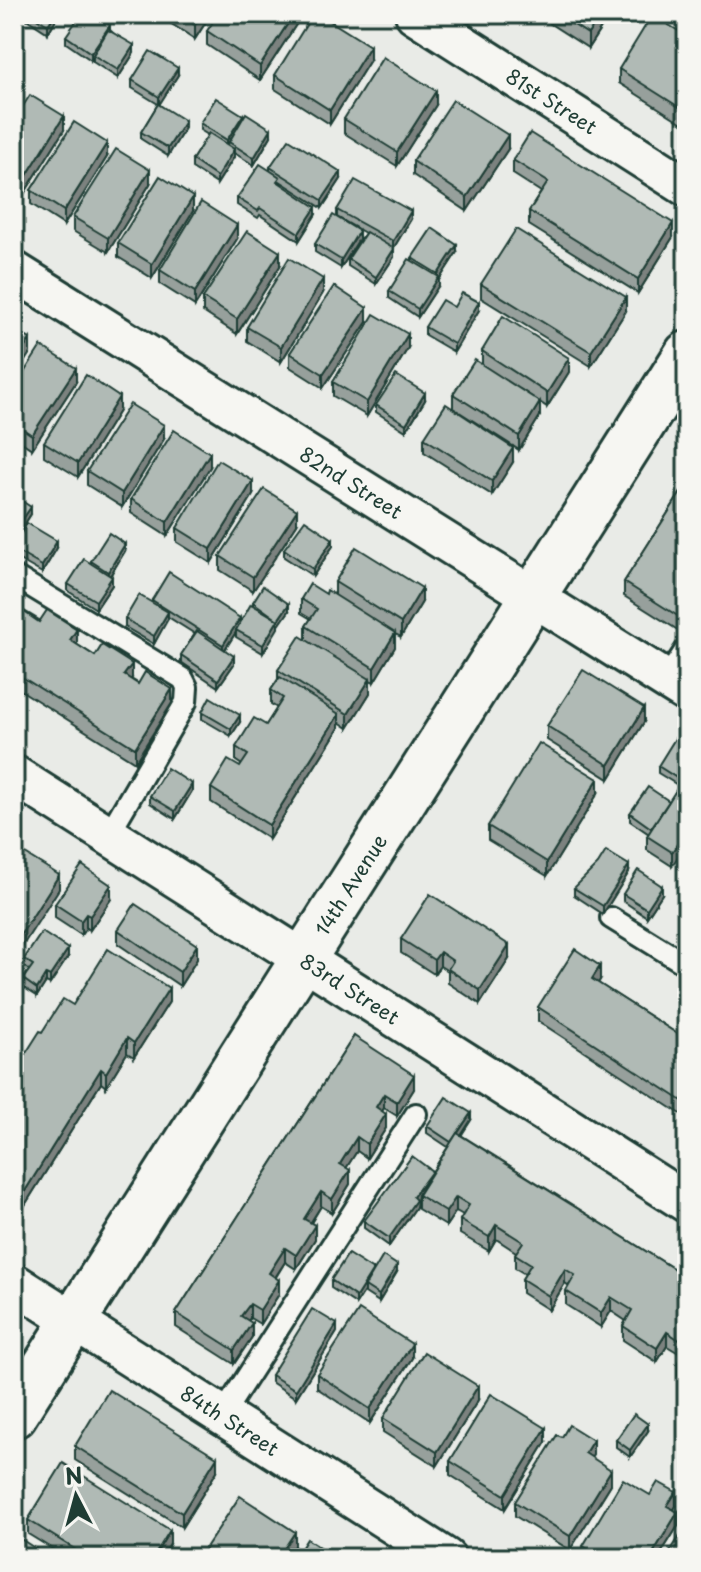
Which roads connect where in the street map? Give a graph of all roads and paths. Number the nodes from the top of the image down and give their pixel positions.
1 (415, 14) edge
2 (687, 187) edge
3 (14, 271) edge
4 (687, 354) edge
5 (14, 576) edge
6 (533, 598) junction
7 (687, 648) edge
8 (677, 686) edge
9 (14, 775) edge
10 (108, 835) junction
11 (611, 918) dead end
12 (303, 959) junction
13 (687, 965) edge
14 (416, 1114) dead end
15 (687, 1203) edge
16 (14, 1283) edge
17 (74, 1322) junction
18 (14, 1415) edge
19 (222, 1416) junction
20 (446, 1558) edge

1 - 2 street, 81st Street
3 - 6 street, 82nd Street
4 - 6 main road, 14th Avenue
5 - 10 lane
6 - 8 street, 82nd Street
6 - 12 main road, 14th Avenue
7 - 8 lane
9 - 10 street, 83rd Street
10 - 12 street, 83rd Street
11 - 13 lane
12 - 15 street, 83rd Street
12 - 17 main road, 14th Avenue
14 - 19 lane
16 - 17 street, 84th Street
17 - 18 main road, 14th Avenue
17 - 19 street, 84th Street
19 - 20 street, 84th Street

